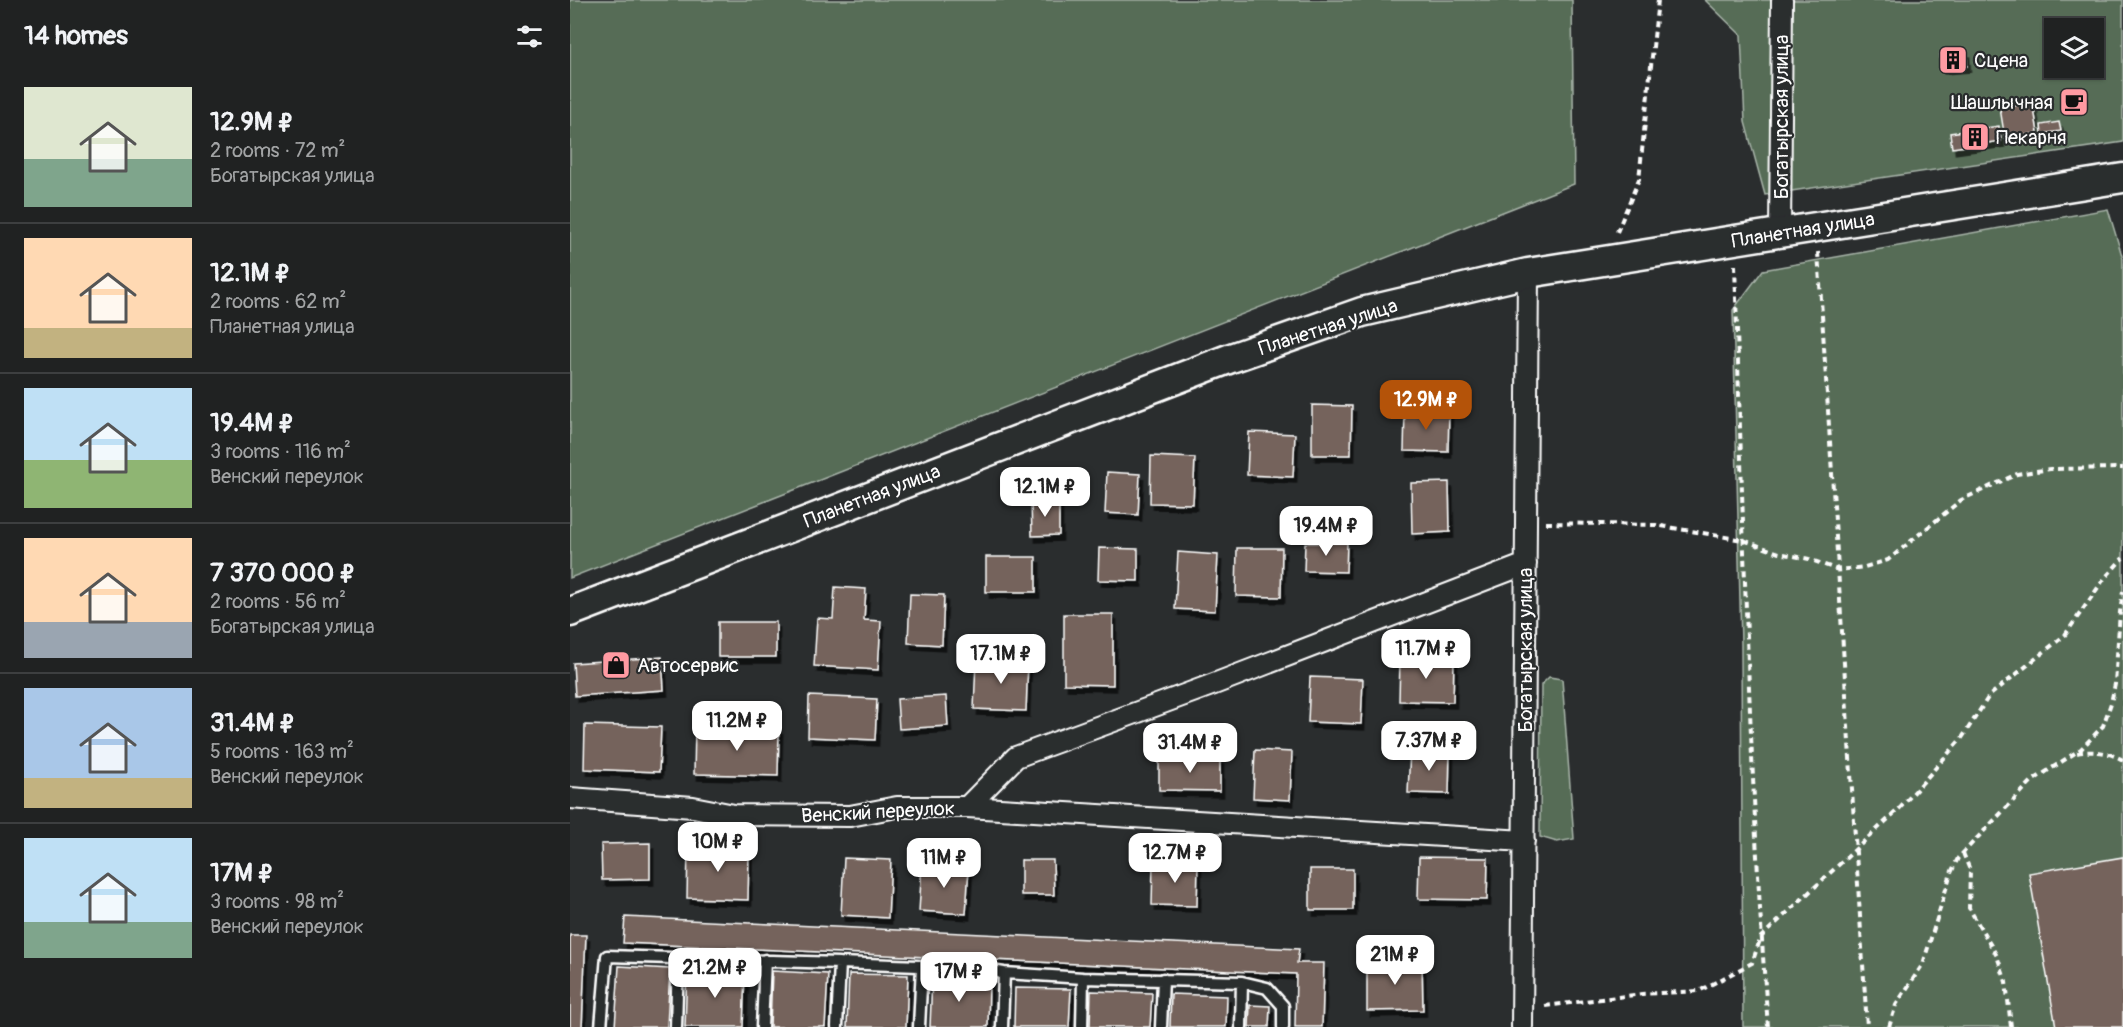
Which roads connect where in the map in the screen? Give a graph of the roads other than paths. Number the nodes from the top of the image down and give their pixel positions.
1 (1782, 0) edge
2 (2123, 178) edge
3 (1780, 233) junction
4 (1528, 273) junction
5 (1526, 564) junction
6 (570, 612) edge
7 (570, 798) edge
8 (967, 807) junction
9 (1524, 841) junction
10 (678, 957) junction
11 (765, 960) junction
12 (840, 963) junction
13 (922, 966) junction
14 (1004, 973) junction
15 (1083, 978) junction
16 (1163, 979) junction
17 (1242, 982) junction
18 (601, 1027) edge
19 (676, 1027) edge
20 (762, 1027) edge
21 (837, 1027) edge
22 (919, 1027) edge
23 (1002, 1027) edge
24 (1082, 1027) edge
25 (1161, 1027) edge
26 (1241, 1027) edge
27 (1283, 1027) edge
28 (1522, 1027) edge

1 - 3 street, Богатырская улица
2 - 3 main road, Планетная улица
3 - 4 main road, Планетная улица
4 - 5 street, Богатырская улица
4 - 6 main road, Планетная улица
5 - 8 street, Венский переулок
5 - 9 street, Богатырская улица
7 - 8 street, Венский переулок
8 - 9 street
9 - 28 street, Богатырская улица
10 - 11 lane
10 - 18 lane
10 - 19 lane
11 - 12 lane
11 - 20 lane
12 - 13 lane
12 - 21 lane
13 - 14 lane
13 - 22 lane
14 - 15 lane
14 - 23 lane
15 - 16 lane
15 - 24 lane
16 - 17 lane
16 - 25 lane
17 - 26 lane
17 - 27 lane

